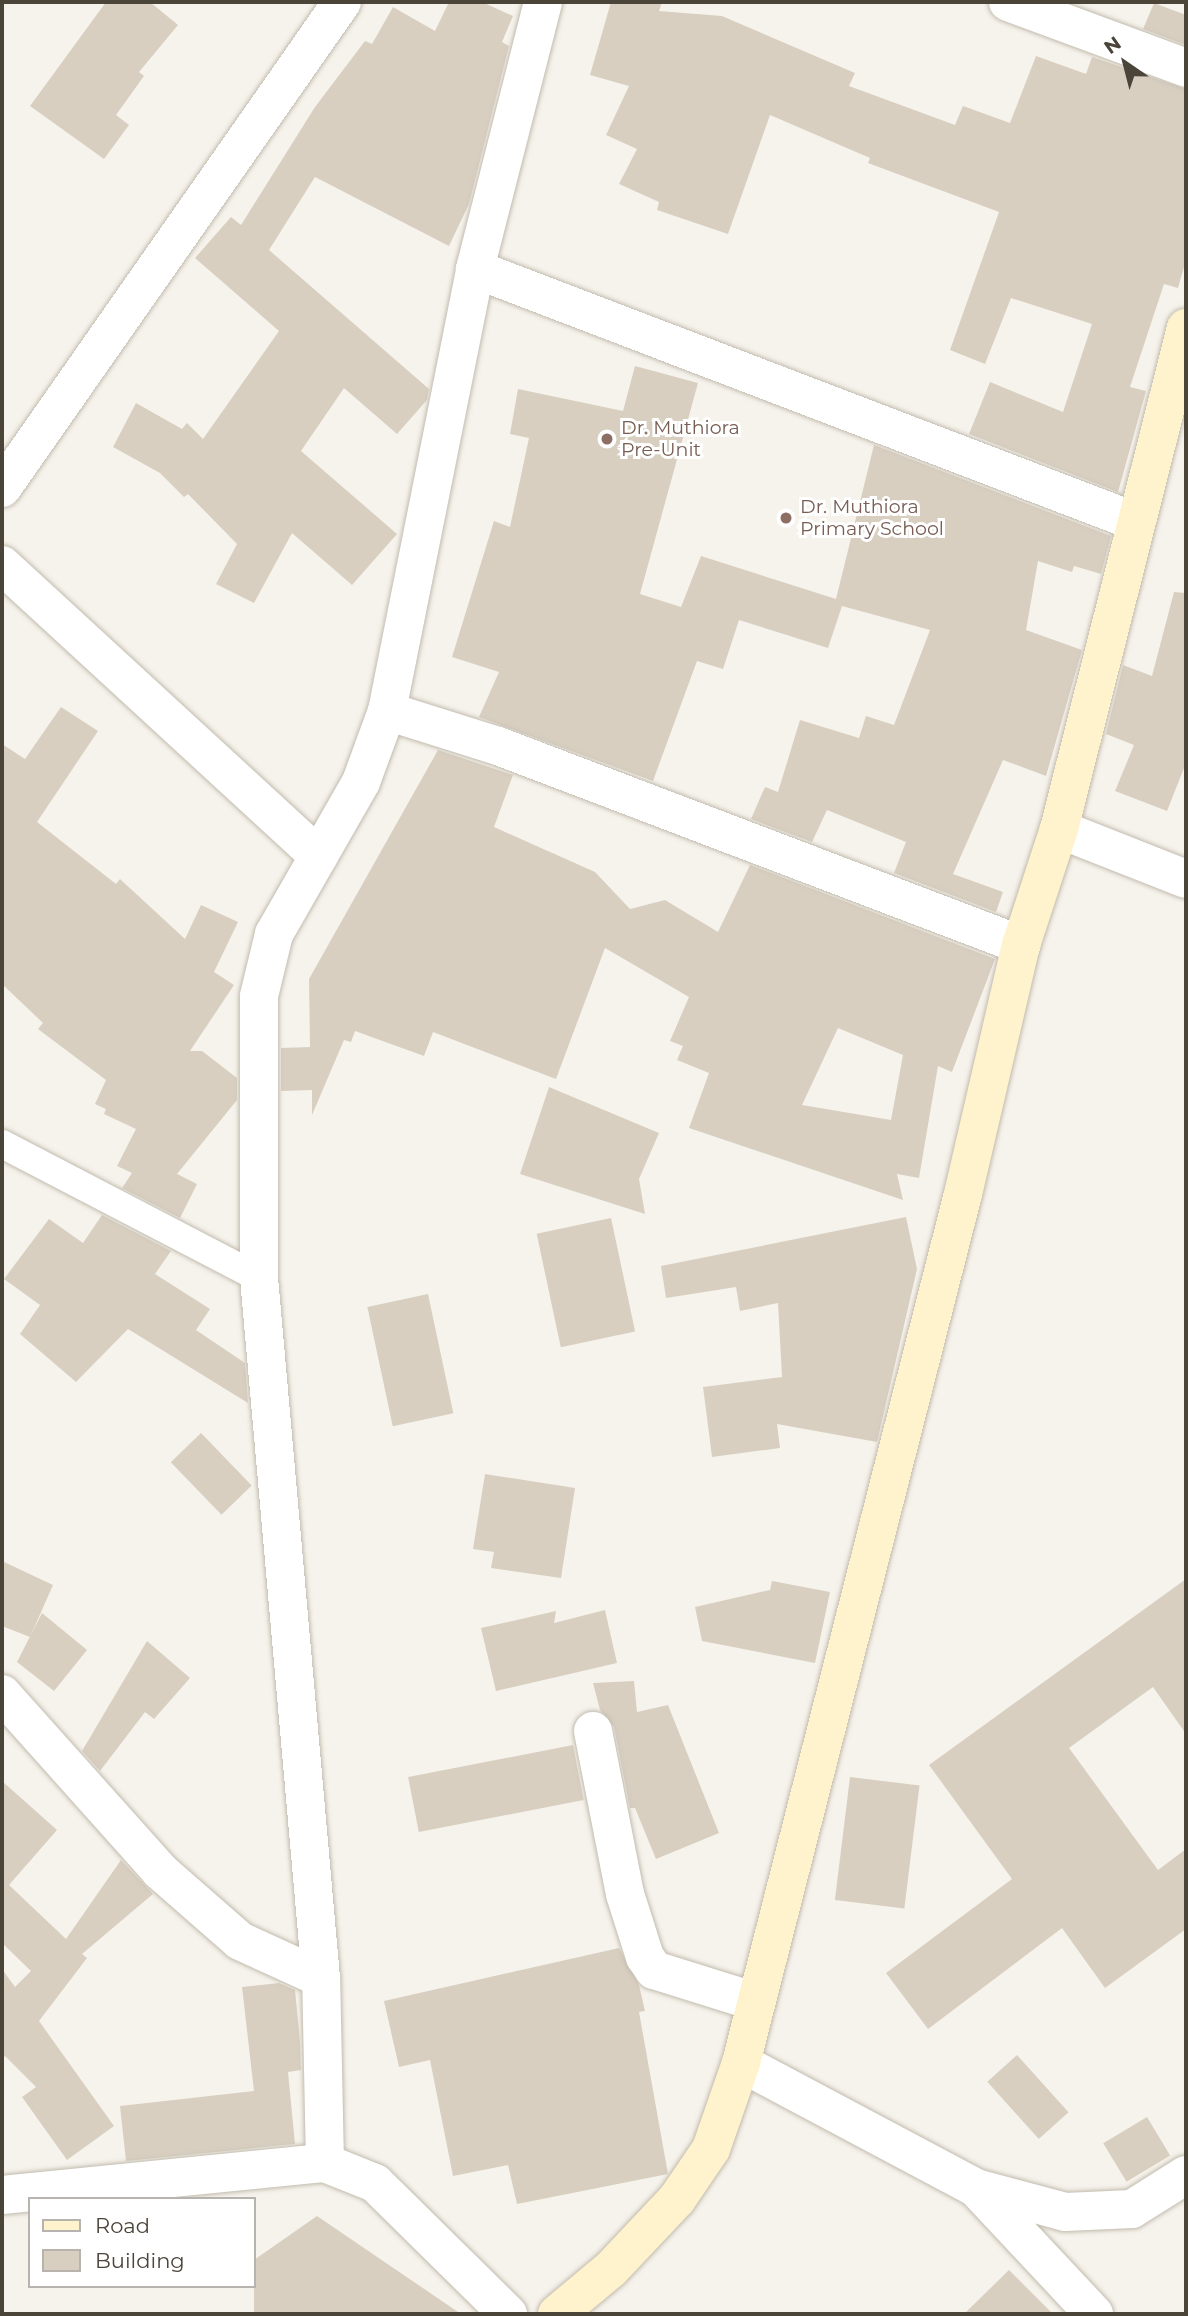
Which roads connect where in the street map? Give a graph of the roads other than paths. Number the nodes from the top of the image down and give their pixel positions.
1 (342, 2) edge
2 (543, 2) edge
3 (1008, 2) edge
4 (1186, 68) edge
5 (475, 270) junction
6 (1183, 353) edge
7 (2, 488) edge
8 (1135, 521) junction
9 (2, 565) edge
10 (387, 711) junction
11 (1059, 829) junction
12 (319, 856) junction
13 (1186, 879) edge
14 (1021, 945) junction
15 (2, 1144) edge
16 (259, 1278) junction
17 (2, 1694) edge
18 (593, 1731) dead end
19 (321, 1978) junction
20 (756, 2003) junction
21 (741, 2063) junction
22 (325, 2164) junction
23 (1186, 2175) edge
24 (976, 2188) junction
25 (2, 2195) edge
26 (508, 2314) edge
27 (557, 2314) edge
28 (1094, 2314) edge

1 - 7 street
2 - 5 street
3 - 4 street
5 - 8 street
5 - 10 street
6 - 8 main road
8 - 11 main road
9 - 12 street
10 - 12 street
10 - 14 street
11 - 13 street
11 - 14 main road
12 - 16 street
14 - 20 main road
15 - 16 lane
16 - 19 street
17 - 19 street
18 - 20 street
19 - 22 street
20 - 21 main road
21 - 24 street
21 - 27 main road
22 - 25 street
22 - 26 street
23 - 24 street
24 - 28 street

